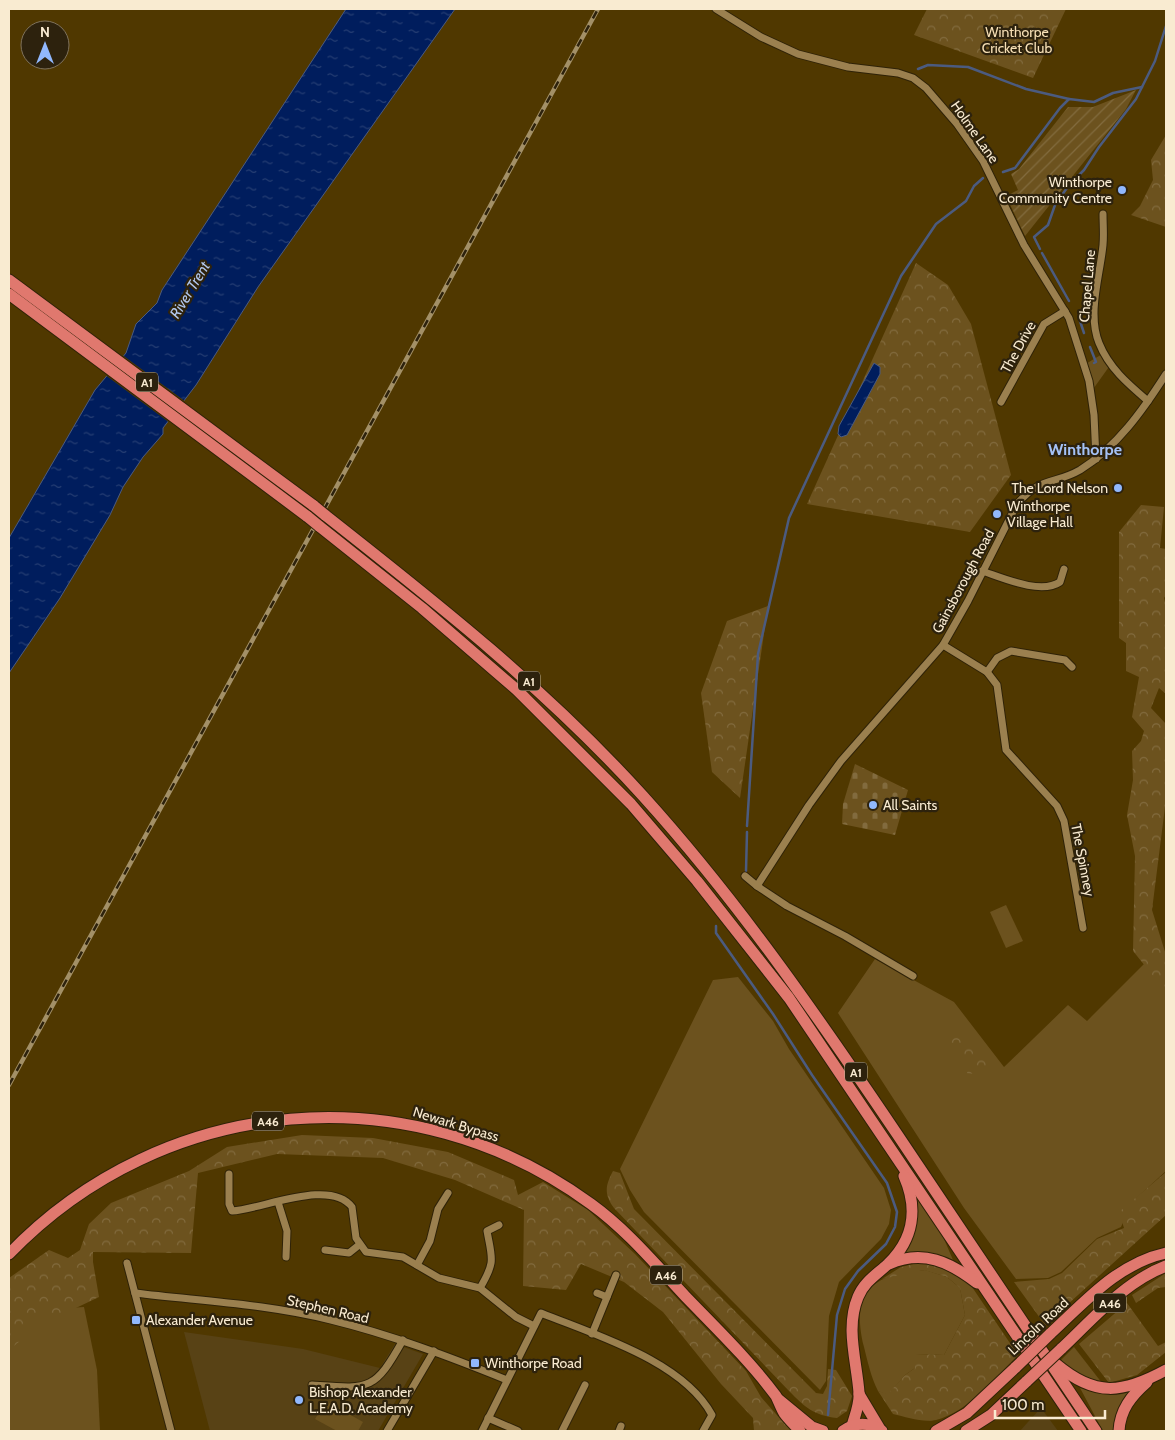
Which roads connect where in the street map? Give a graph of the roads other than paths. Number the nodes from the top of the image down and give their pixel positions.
1 (716, 9) edge
2 (1103, 214) dead end
3 (9, 280) edge
4 (9, 294) edge
5 (1065, 310) junction
6 (60, 325) junction
7 (1166, 374) edge
8 (1148, 401) junction
9 (1001, 402) dead end
10 (227, 449) junction
11 (1096, 459) junction
12 (322, 521) junction
13 (1064, 569) dead end
14 (982, 570) junction
15 (943, 644) junction
16 (1072, 667) dead end
17 (987, 672) junction
18 (745, 876) dead end
19 (757, 886) junction
20 (1083, 928) dead end
21 (913, 976) dead end
22 (890, 1147) junction
23 (229, 1174) dead end
24 (448, 1194) dead end
25 (278, 1202) junction
26 (500, 1225) dead end
27 (360, 1246) junction
28 (1166, 1248) edge
29 (325, 1250) dead end
30 (9, 1254) edge
31 (1166, 1254) edge
32 (286, 1257) dead end
33 (1147, 1258) junction
34 (127, 1263) dead end
35 (417, 1265) junction
36 (886, 1266) junction
37 (1166, 1266) edge
38 (616, 1275) dead end
39 (480, 1288) junction
40 (986, 1291) junction
41 (135, 1293) junction
42 (597, 1293) dead end
43 (607, 1297) junction
44 (534, 1326) junction
45 (592, 1334) junction
46 (403, 1340) junction
47 (434, 1350) junction
48 (1045, 1355) junction
49 (1166, 1370) edge
50 (1150, 1379) junction
51 (507, 1380) junction
52 (312, 1385) dead end
53 (585, 1385) dead end
54 (859, 1394) junction
55 (777, 1398) junction
56 (488, 1418) junction
57 (847, 1429) edge
58 (881, 1430) edge
59 (172, 1431) edge
60 (387, 1431) edge
61 (482, 1431) edge
62 (518, 1431) edge
63 (562, 1431) edge
64 (703, 1431) edge
65 (800, 1431) edge
66 (823, 1431) edge
67 (936, 1431) edge
68 (966, 1431) edge
69 (1081, 1431) edge
70 (1096, 1431) edge
71 (1119, 1431) edge

1 - 5 street, Holme Lane
2 - 8 street, Chapel Lane
3 - 6 highway, A1
4 - 6 highway, A1
5 - 9 street, The Drive
5 - 11 street, Holme Lane
6 - 10 highway, A1
7 - 8 street, Gainsborough Road
8 - 11 street, Gainsborough Road
10 - 12 highway, A1, bridge
10 - 12 highway, A1, bridge
11 - 14 street, Gainsborough Road
12 - 22 highway, A1
12 - 48 highway, A1
13 - 14 street
14 - 15 street, Gainsborough Road
15 - 17 street
15 - 19 street, Gainsborough Road
16 - 17 street
17 - 20 street, The Spinney
18 - 19 street
19 - 21 street
22 - 36 highway
22 - 40 highway, A1
23 - 25 street
24 - 35 street
25 - 27 street
25 - 32 street
26 - 39 street
27 - 29 street
27 - 35 street
28 - 33 highway, A46
30 - 55 highway, Newark Bypass / A46
31 - 33 highway, Lincoln Road / A46
33 - 67 highway, Lincoln Road / A46, bridge
34 - 41 street
35 - 39 street
36 - 40 highway
36 - 54 highway
37 - 68 highway, A46, bridge
38 - 43 street
39 - 44 street
40 - 69 highway, A1
41 - 46 street, Stephen Road
41 - 59 street
42 - 43 street
43 - 45 street
44 - 45 street
44 - 51 street
45 - 64 street
46 - 47 street, Stephen Road
46 - 52 street
47 - 51 street, Stephen Road
47 - 60 street
48 - 50 highway
48 - 70 highway, A1
49 - 50 highway
50 - 71 highway
51 - 56 street
53 - 63 street
54 - 57 highway
54 - 58 highway
55 - 65 highway, Newark Bypass / A46
55 - 66 highway, Newark Bypass / A46
56 - 61 street
56 - 62 street
57 - 58 highway

